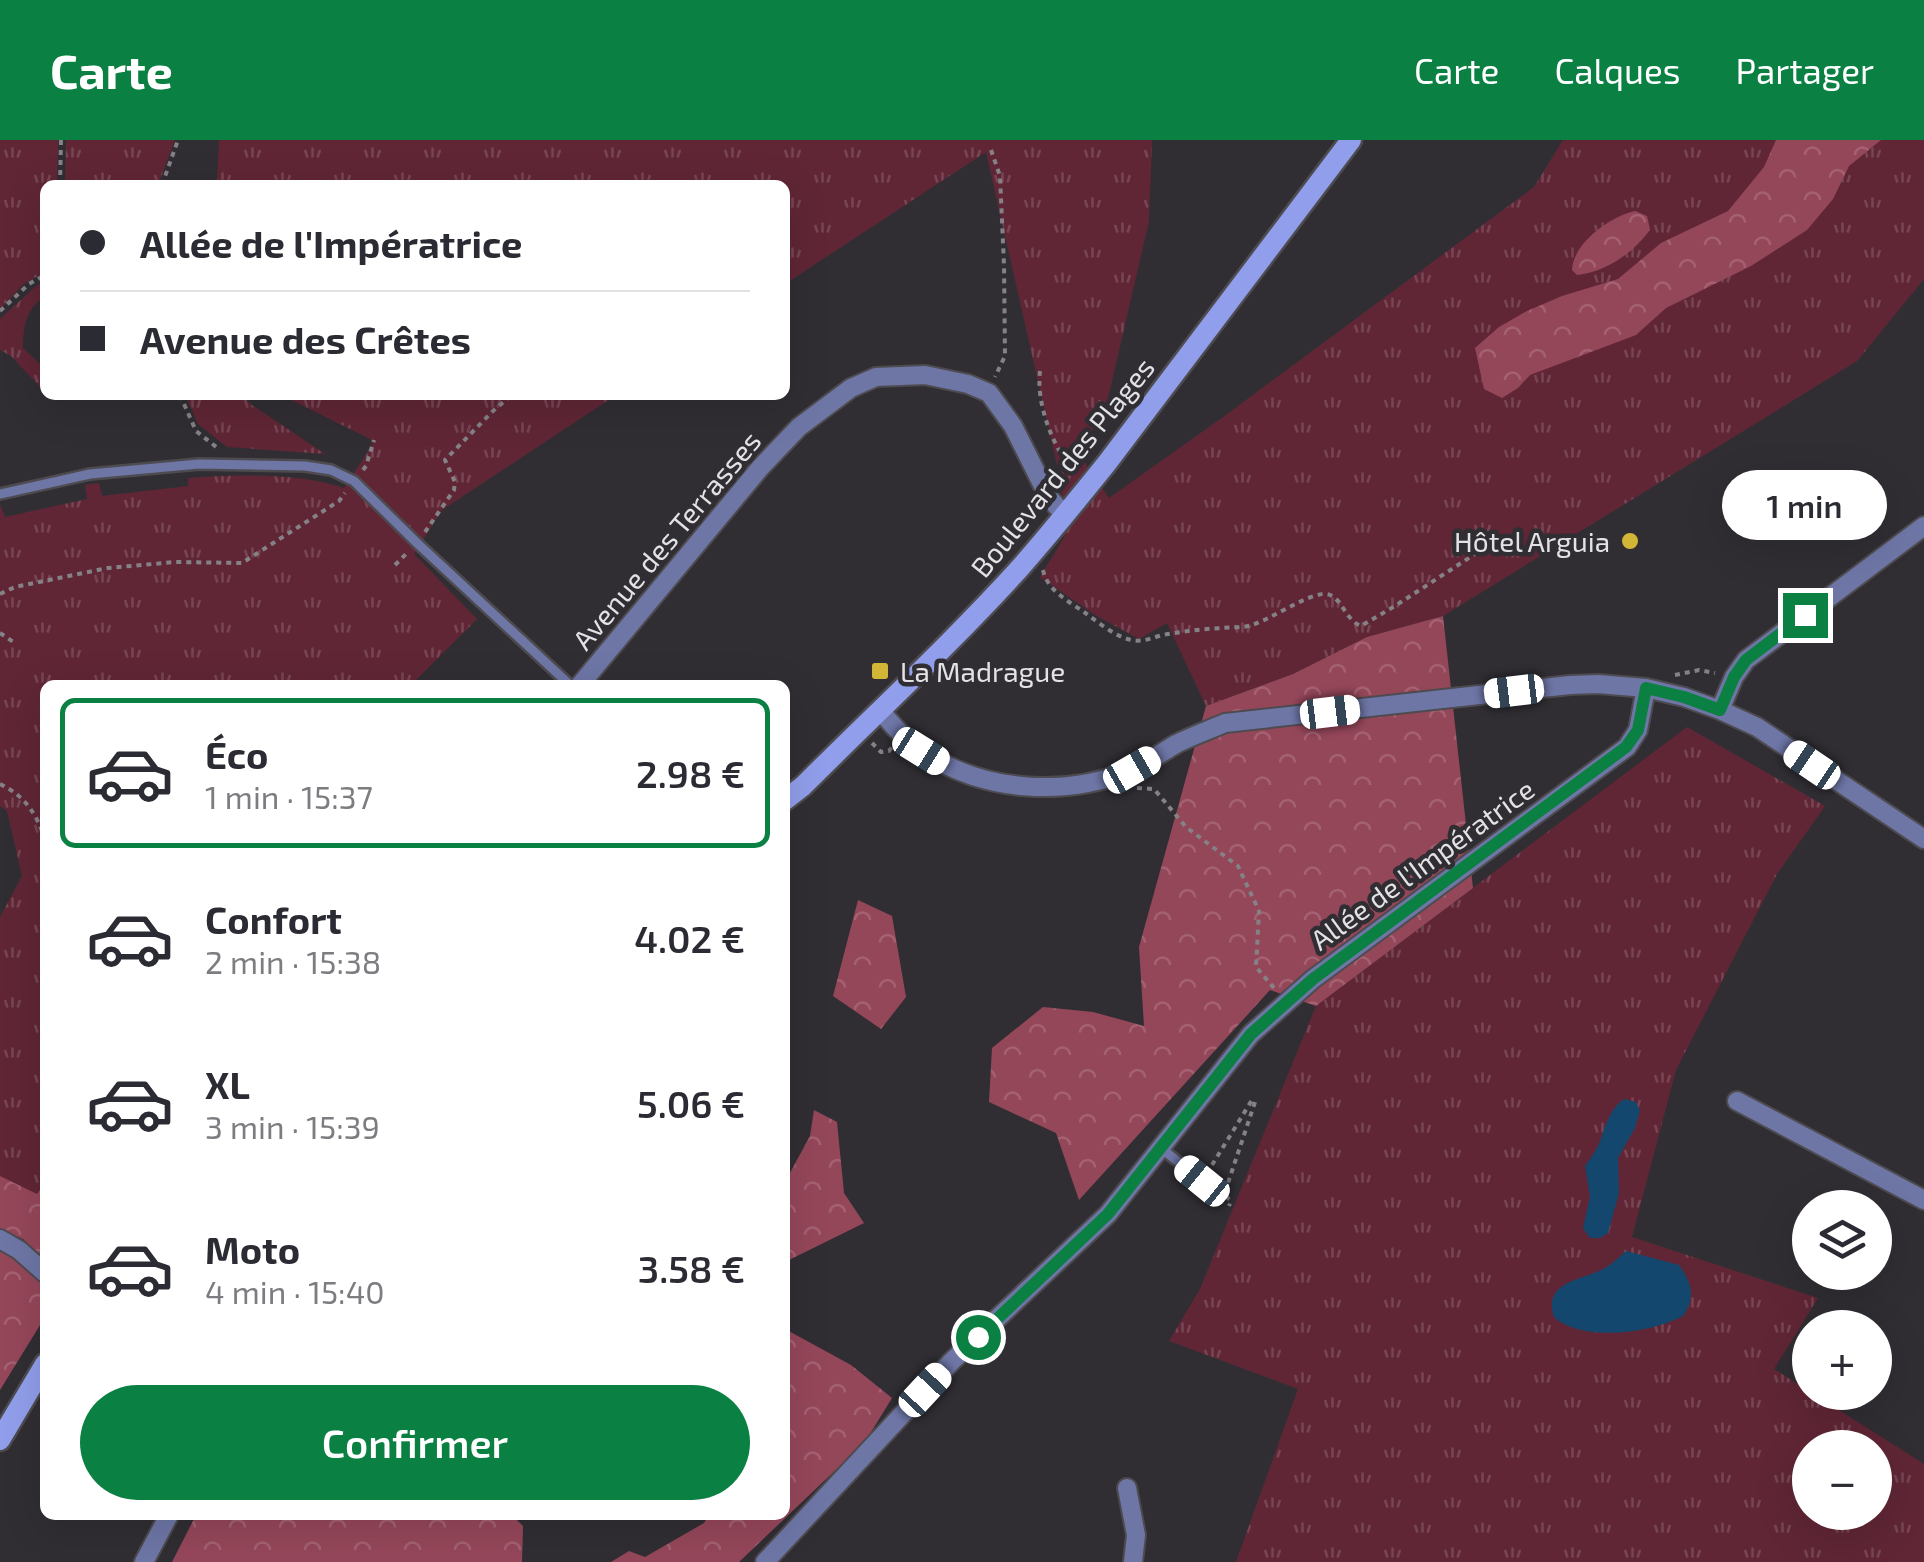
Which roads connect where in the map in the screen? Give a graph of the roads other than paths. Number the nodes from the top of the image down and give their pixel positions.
1 (1351, 140) edge
2 (0, 494) edge
3 (1065, 515) junction
4 (1924, 526) edge
5 (565, 680) edge
6 (584, 680) edge
7 (1646, 688) junction
8 (880, 710) junction
9 (1720, 710) junction
10 (790, 796) edge
11 (1924, 839) edge
12 (1736, 1101) dead end
13 (1161, 1148) junction
14 (1204, 1178) road end
15 (1924, 1200) edge
16 (0, 1240) edge
17 (40, 1269) edge
18 (40, 1372) edge
19 (0, 1440) edge
20 (1127, 1488) dead end
21 (166, 1520) edge
22 (144, 1562) edge
23 (765, 1562) edge
24 (1134, 1562) edge

1 - 3 main road, Boulevard des Plages
2 - 5 lane
3 - 6 street, Avenue des Terrasses
3 - 8 main road, Boulevard des Plages
4 - 9 street
7 - 8 street
7 - 9 street
7 - 13 street, Allée de l'Impératrice
8 - 10 main road, Boulevard des Plages
9 - 11 street
12 - 15 street
13 - 14 lane
13 - 23 street, Allée de l'Impératrice
16 - 17 street
18 - 19 main road
20 - 24 street
21 - 22 street

